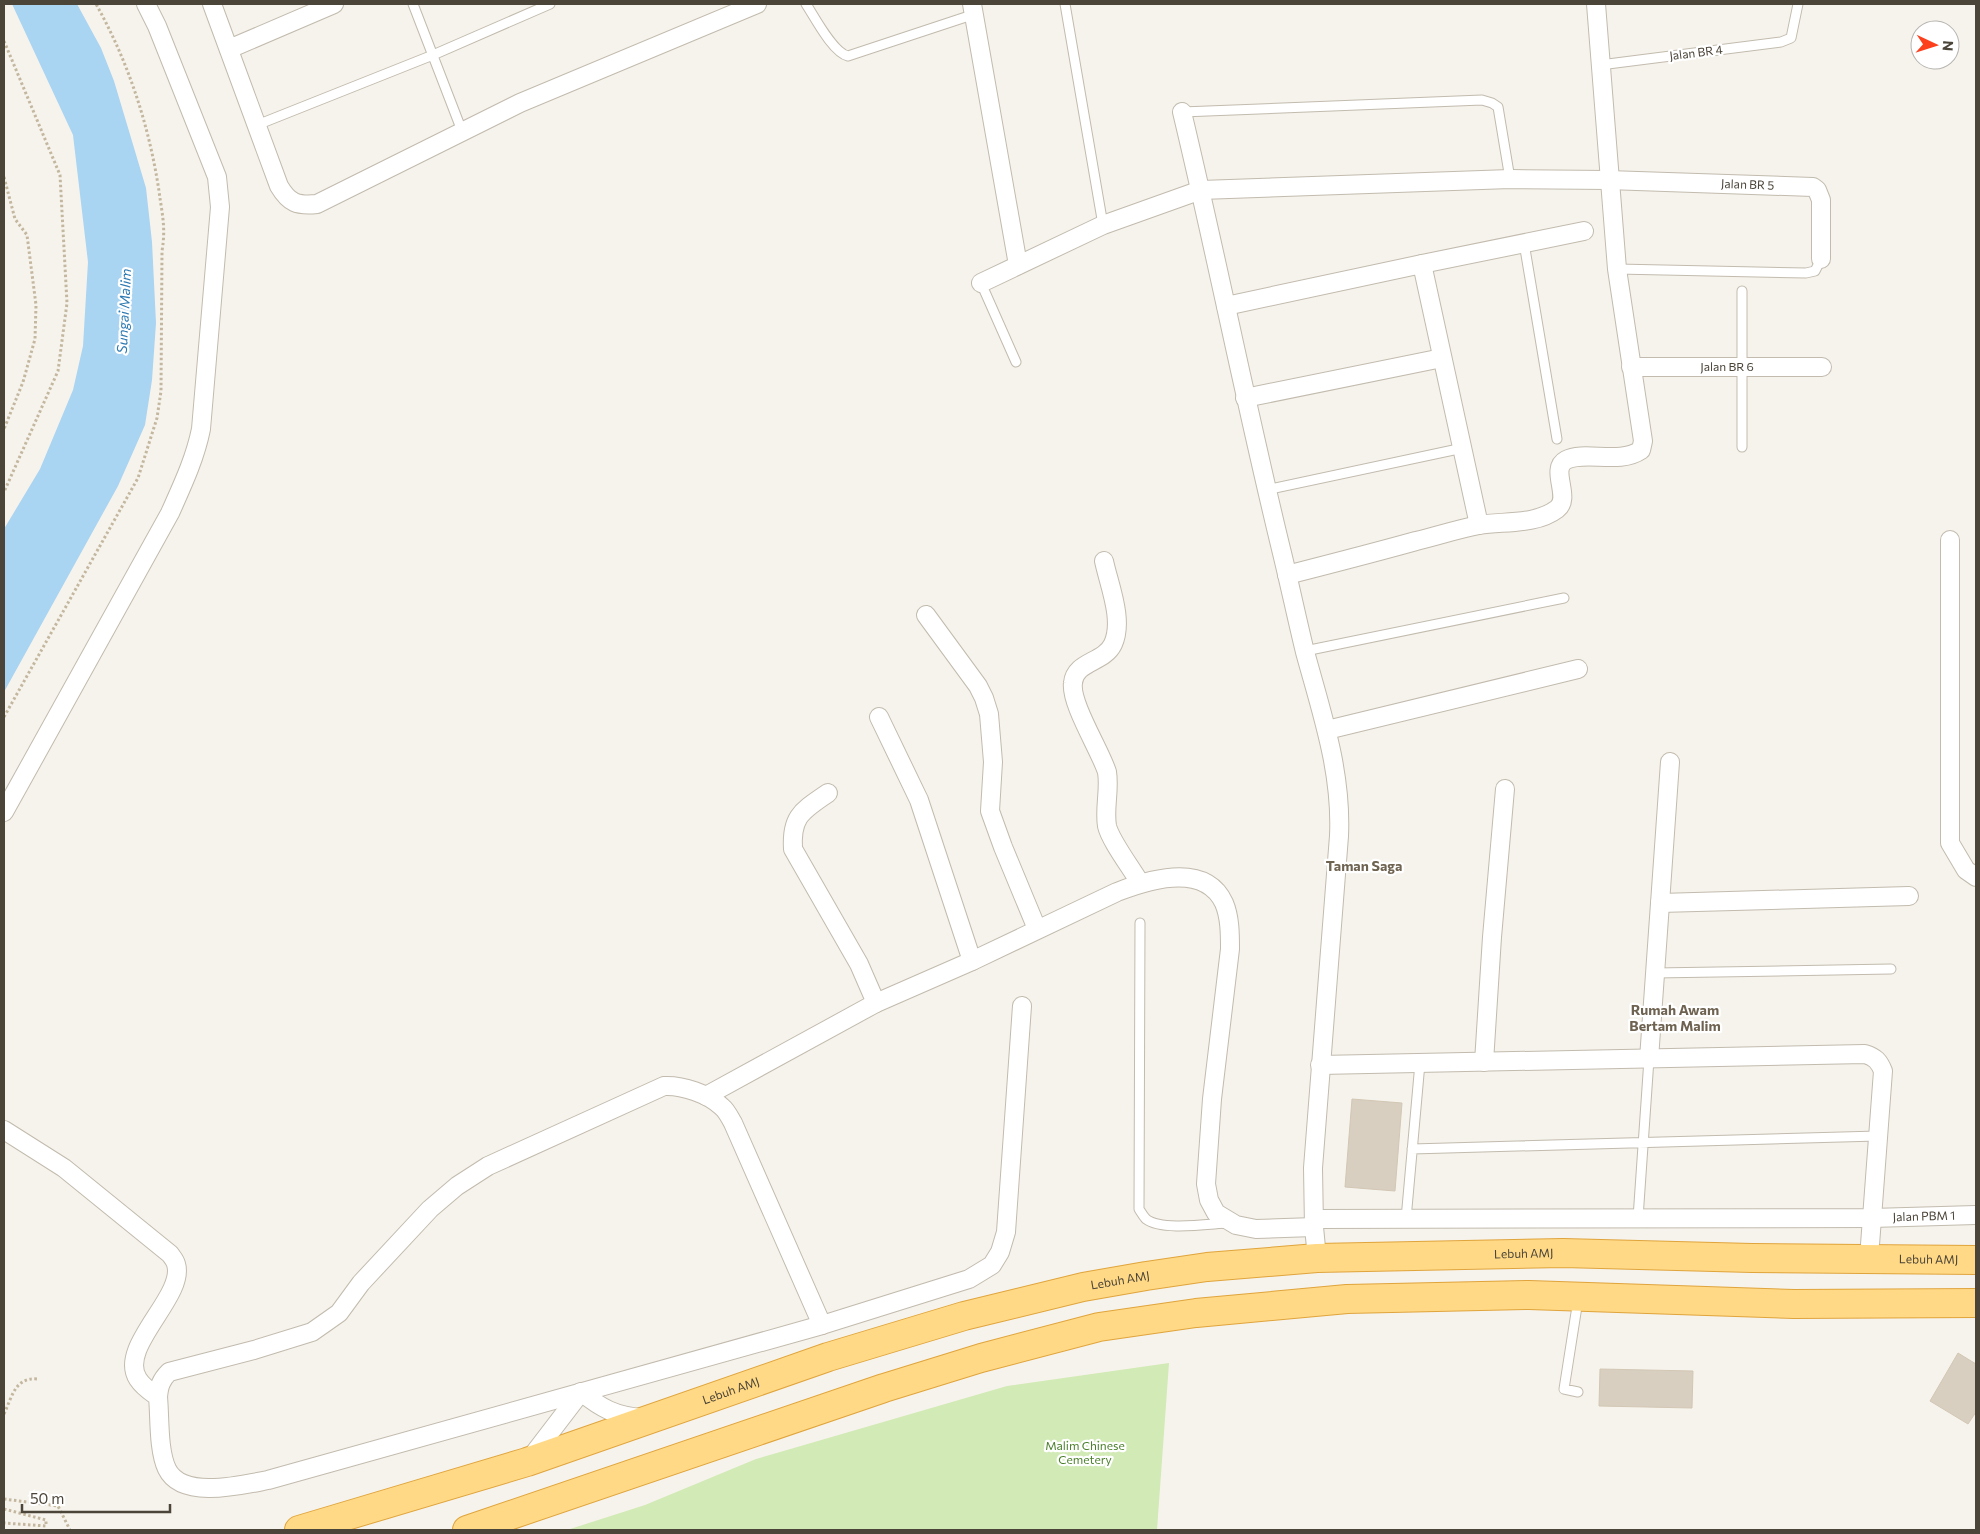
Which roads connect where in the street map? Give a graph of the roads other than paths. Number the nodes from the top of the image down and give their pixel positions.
1 (146, 4) edge
2 (212, 4) edge
3 (334, 4) edge
4 (414, 4) edge
5 (550, 4) edge
6 (757, 4) edge
7 (806, 4) edge
8 (1066, 4) edge
9 (1596, 4) edge
10 (1798, 4) edge
11 (311, 9) edge
12 (973, 9) edge
13 (229, 49) junction
14 (433, 55) junction
15 (1600, 65) junction
16 (1182, 112) joint
17 (256, 125) junction
18 (462, 131) junction
19 (1510, 179) junction
20 (1608, 180) junction
21 (1201, 190) junction
22 (1103, 224) junction
23 (1584, 231) dead end
24 (1524, 243) junction
25 (1821, 259) joint
26 (1422, 264) junction
27 (1018, 265) junction
28 (1617, 269) junction
29 (981, 283) joint
30 (1742, 291) dead end
31 (1226, 306) junction
32 (1442, 358) junction
33 (1016, 362) dead end
34 (1632, 367) junction
35 (1743, 367) junction
36 (1822, 367) dead end
37 (1246, 398) junction
38 (1557, 439) dead end
39 (1742, 447) dead end
40 (1463, 448) junction
41 (1266, 490) junction
42 (1479, 525) junction
43 (1950, 540) dead end
44 (1104, 561) dead end
45 (1287, 575) junction
46 (1564, 598) dead end
47 (926, 615) dead end
48 (1305, 651) junction
49 (1578, 669) dead end
50 (879, 717) dead end
51 (1327, 730) junction
52 (1670, 762) dead end
53 (1506, 789) dead end
54 (828, 793) dead end
55 (4, 812) edge
56 (1976, 877) edge
57 (1140, 883) junction
58 (1909, 896) dead end
59 (1660, 903) junction
60 (1140, 923) dead end
61 (1038, 928) junction
62 (972, 961) junction
63 (1891, 969) dead end
64 (1655, 973) junction
65 (876, 1003) junction
66 (1022, 1006) dead end
67 (1649, 1059) junction
68 (1484, 1062) junction
69 (1420, 1063) junction
70 (1320, 1065) junction
71 (706, 1096) junction
72 (4, 1130) edge
73 (1878, 1136) junction
74 (1643, 1142) junction
75 (1412, 1149) junction
76 (1976, 1215) edge
77 (1638, 1218) junction
78 (1872, 1218) junction
79 (1406, 1219) junction
80 (1230, 1222) junction
81 (1314, 1223) junction
82 (1976, 1256) edge
83 (1317, 1258) junction
84 (1869, 1258) junction
85 (1941, 1259) junction
86 (1976, 1260) edge
87 (1579, 1297) junction
88 (1976, 1303) edge
89 (822, 1325) junction
90 (580, 1392) junction
91 (1578, 1392) dead end
92 (158, 1396) junction
93 (654, 1418) junction
94 (527, 1462) junction
95 (299, 1530) edge
96 (467, 1530) edge

1 - 55 street
2 - 13 street
3 - 11 street
4 - 14 lane
5 - 14 lane
6 - 18 street
7 - 12 lane
8 - 22 lane
9 - 15 street
10 - 15 lane, Jalan BR 4
11 - 13 street
12 - 27 street
13 - 17 street
14 - 17 lane
14 - 18 lane
15 - 20 street
16 - 19 lane
16 - 21 street
17 - 18 street
19 - 20 street
19 - 21 street
20 - 25 street, Jalan BR 5
20 - 28 street
21 - 22 street
21 - 31 street
22 - 27 street
23 - 24 street
24 - 26 street
24 - 38 lane
25 - 28 lane
26 - 31 street
26 - 32 street
27 - 29 street
28 - 34 street
29 - 33 lane
30 - 35 lane
31 - 37 street
32 - 37 street
32 - 40 street
34 - 35 street, Jalan BR 6
34 - 42 street
35 - 36 street, Jalan BR 6
35 - 39 lane
37 - 41 street
40 - 41 lane
40 - 42 street
41 - 45 street
42 - 45 street
43 - 56 street
44 - 57 street
45 - 48 street
46 - 48 lane
47 - 61 street
48 - 51 street
49 - 51 street
50 - 62 street
51 - 70 street
52 - 59 street
53 - 68 street
54 - 65 street
57 - 61 street
57 - 80 street
58 - 59 street
59 - 64 street
60 - 80 lane
61 - 62 street
62 - 65 street
63 - 64 lane
64 - 67 street
65 - 71 street
66 - 89 street
67 - 68 street
67 - 73 street
67 - 74 lane
68 - 69 street
69 - 70 street
69 - 75 lane
70 - 81 street
71 - 89 street
71 - 92 street
72 - 92 street
73 - 74 lane
73 - 78 street
74 - 75 lane
74 - 77 lane
75 - 79 lane
76 - 78 street, Jalan PBM 1
77 - 78 street, Jalan PBM 1
77 - 79 street, Jalan PBM 1
78 - 84 street
79 - 81 street, Jalan PBM 1
80 - 81 street, Jalan PBM 1
81 - 83 street
82 - 85 highway
83 - 84 highway, Lebuh AMJ
83 - 93 highway, Lebuh AMJ
84 - 85 highway, Lebuh AMJ
85 - 86 highway, Lebuh AMJ
87 - 88 highway
87 - 91 lane
87 - 96 highway
89 - 90 street
90 - 92 street
90 - 93 street
90 - 94 street
93 - 94 highway, Lebuh AMJ
94 - 95 highway, Lebuh AMJ

